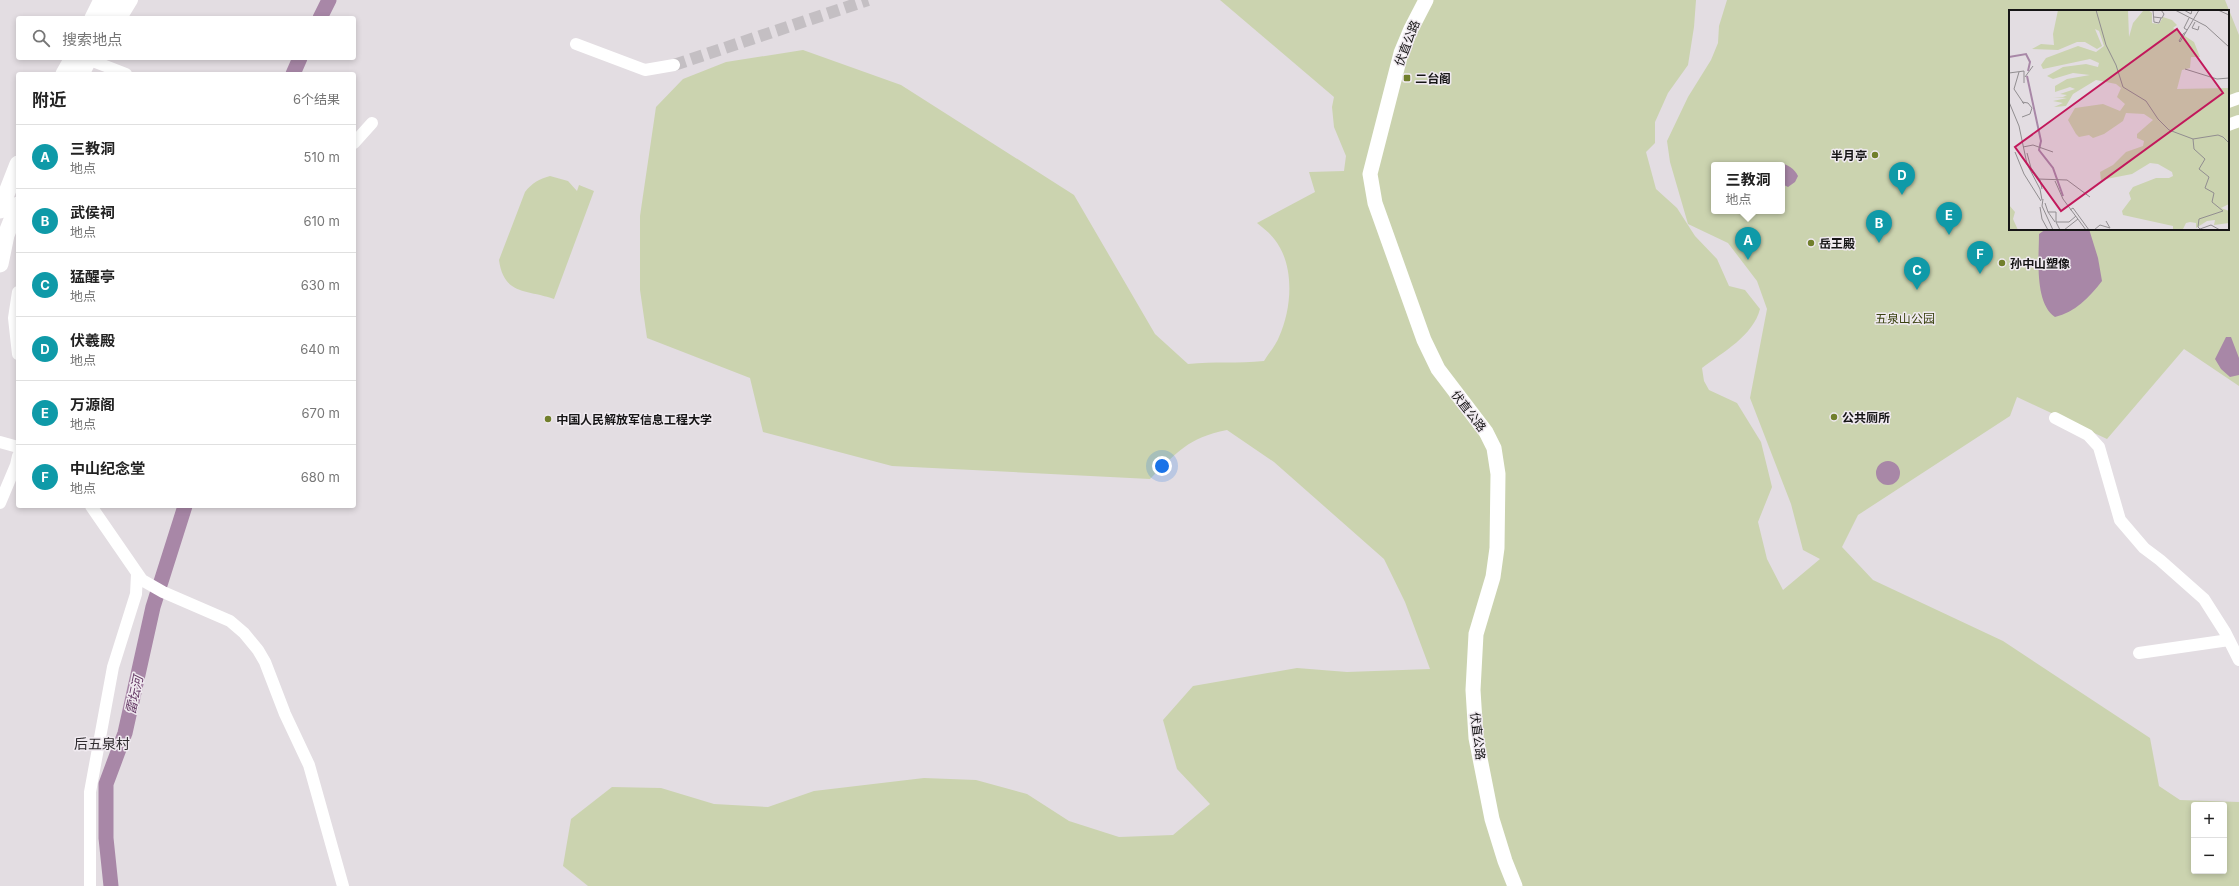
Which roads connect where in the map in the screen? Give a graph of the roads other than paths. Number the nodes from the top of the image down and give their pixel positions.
1 (102, 0) edge
2 (117, 0) edge
3 (132, 0) edge
4 (1426, 0) edge
5 (94, 16) edge
6 (110, 16) edge
7 (121, 16) edge
8 (576, 44) dead end
9 (84, 61) edge
10 (674, 65) tunnel mouth
11 (67, 72) edge
12 (120, 72) edge
13 (2239, 98) edge
14 (2229, 102) edge
15 (2239, 120) edge
16 (372, 123) dead end
17 (2229, 125) edge
18 (356, 141) edge
19 (16, 169) edge
20 (0, 210) edge
21 (16, 210) edge
22 (0, 264) edge
23 (16, 305) edge
24 (16, 336) edge
25 (2055, 418) dead end
26 (0, 442) edge
27 (16, 446) edge
28 (16, 465) edge
29 (0, 503) edge
30 (92, 508) edge
31 (140, 577) junction
32 (2229, 640) junction
33 (2139, 653) dead end
34 (2239, 660) edge
35 (90, 886) edge
36 (343, 886) edge
37 (1515, 886) edge

1 - 5 highway
2 - 6 highway
3 - 7 street
4 - 37 main road, 伏直公路
8 - 10 street
9 - 11 highway
9 - 12 street
13 - 14 street
15 - 17 street
16 - 18 street
19 - 20 highway
21 - 22 highway
23 - 24 street
25 - 32 street
26 - 27 street
28 - 29 street
30 - 31 street
31 - 35 street
31 - 36 street
32 - 33 street
32 - 34 street

